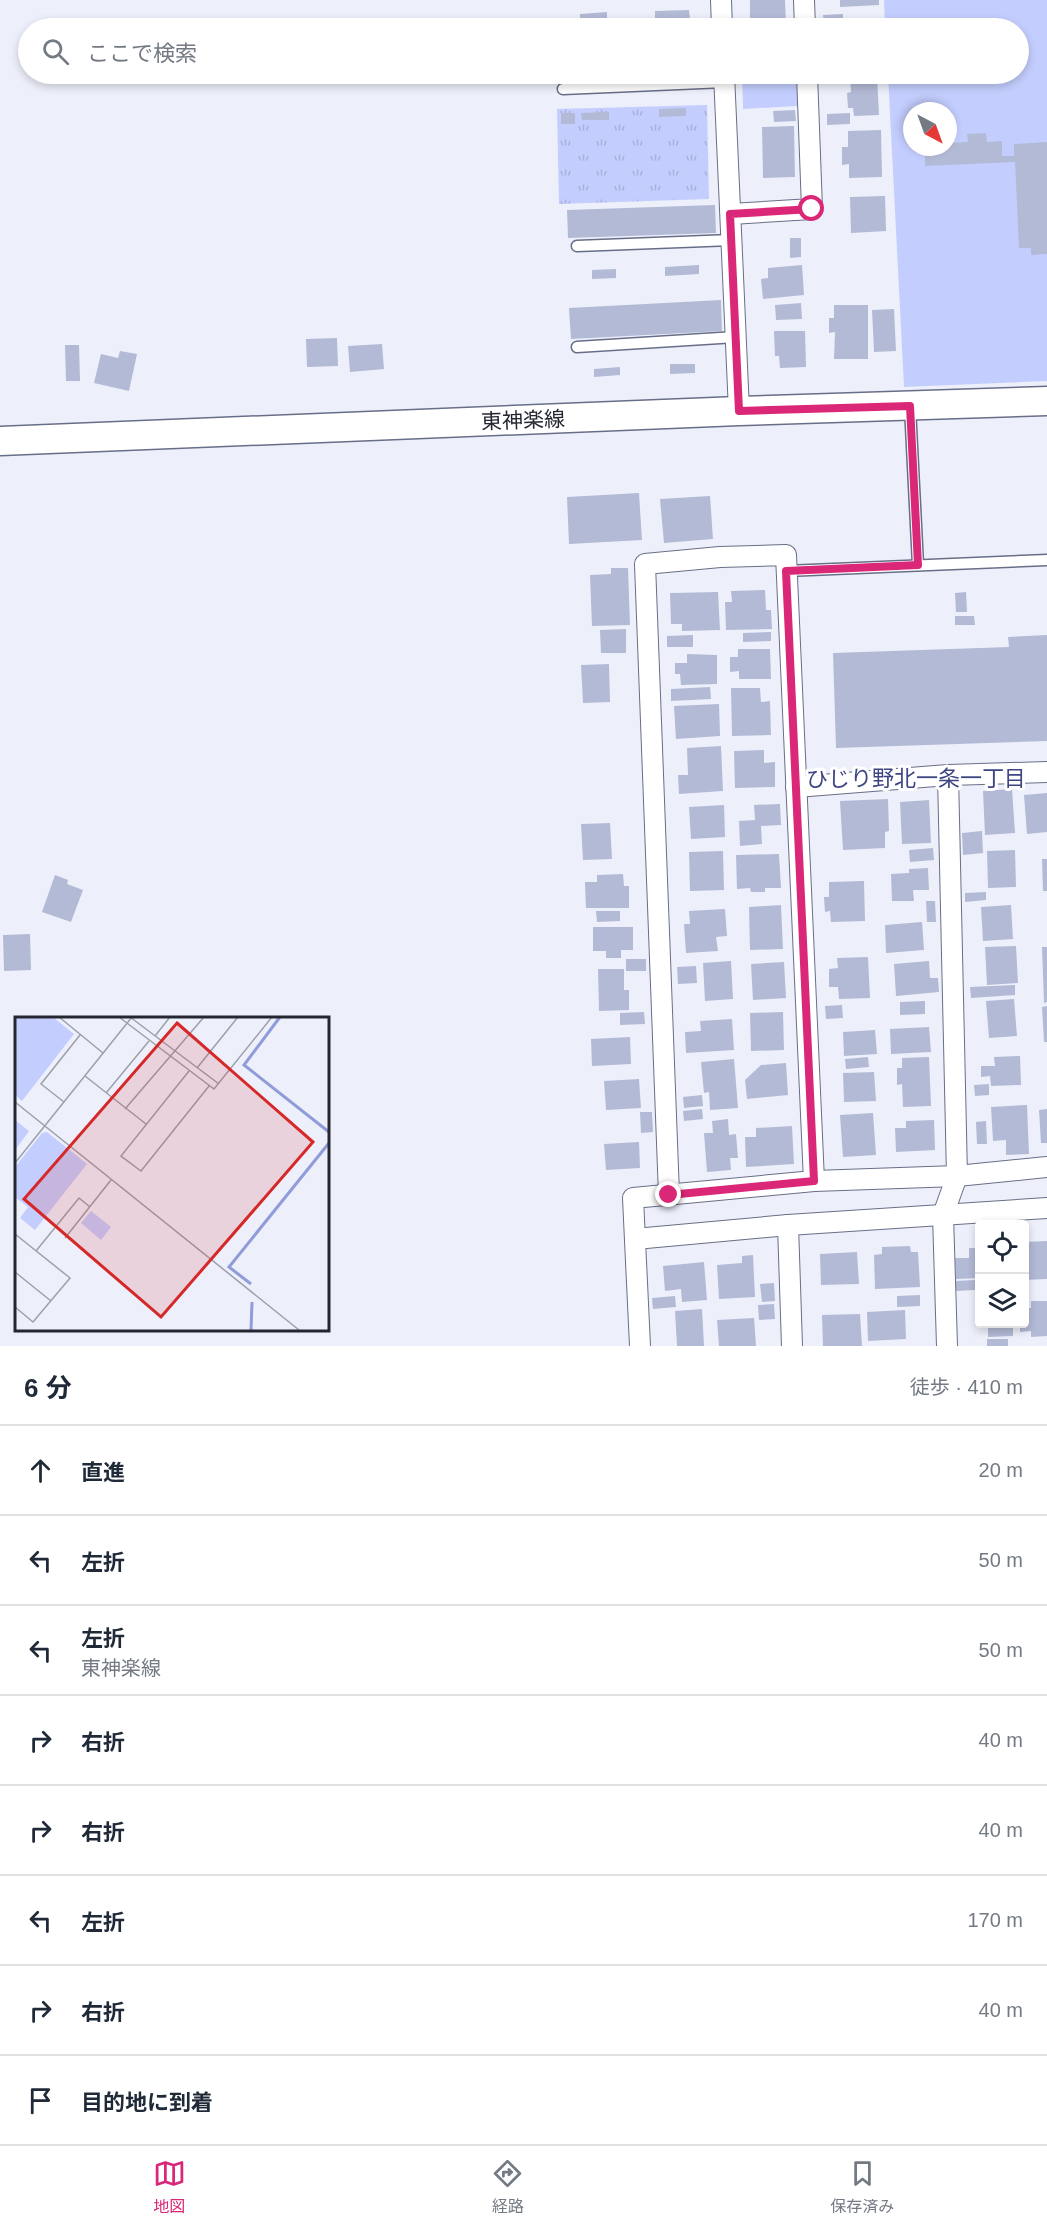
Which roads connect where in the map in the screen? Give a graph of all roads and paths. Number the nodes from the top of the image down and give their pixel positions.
1 (721, 0) edge
2 (804, 0) edge
3 (722, 18) edge
4 (805, 18) edge
5 (628, 84) edge
6 (725, 84) edge
7 (807, 84) edge
8 (563, 88) dead end
9 (730, 214) junction
10 (732, 240) junction
11 (577, 246) dead end
12 (736, 337) junction
13 (577, 347) dead end
14 (1047, 401) edge
15 (910, 406) junction
16 (739, 411) junction
17 (0, 441) edge
18 (1047, 560) edge
19 (918, 565) junction
20 (786, 571) junction
21 (1047, 772) edge
22 (948, 776) junction
23 (796, 787) junction
24 (1047, 1167) edge
25 (957, 1176) junction
26 (814, 1181) junction
27 (669, 1195) junction
28 (1047, 1208) edge
29 (943, 1215) junction
30 (788, 1226) junction
31 (635, 1239) junction
32 (640, 1346) edge
33 (792, 1346) edge
34 (947, 1346) edge

1 - 3 street
2 - 4 street
5 - 8 lane
6 - 9 street
7 - 9 street
9 - 10 street
10 - 11 lane
10 - 12 street
12 - 13 lane
12 - 16 street
14 - 15 main road, 東神楽線
15 - 16 main road, 東神楽線
15 - 19 lane
16 - 17 main road, 東神楽線
18 - 19 lane
19 - 20 lane
20 - 23 street
20 - 27 street
21 - 22 street
22 - 23 street
22 - 25 street
23 - 26 street
24 - 25 street
25 - 26 street
25 - 29 street
26 - 27 street
27 - 31 street
28 - 29 street
29 - 30 street
29 - 34 street
30 - 31 street
30 - 33 street
31 - 32 street

